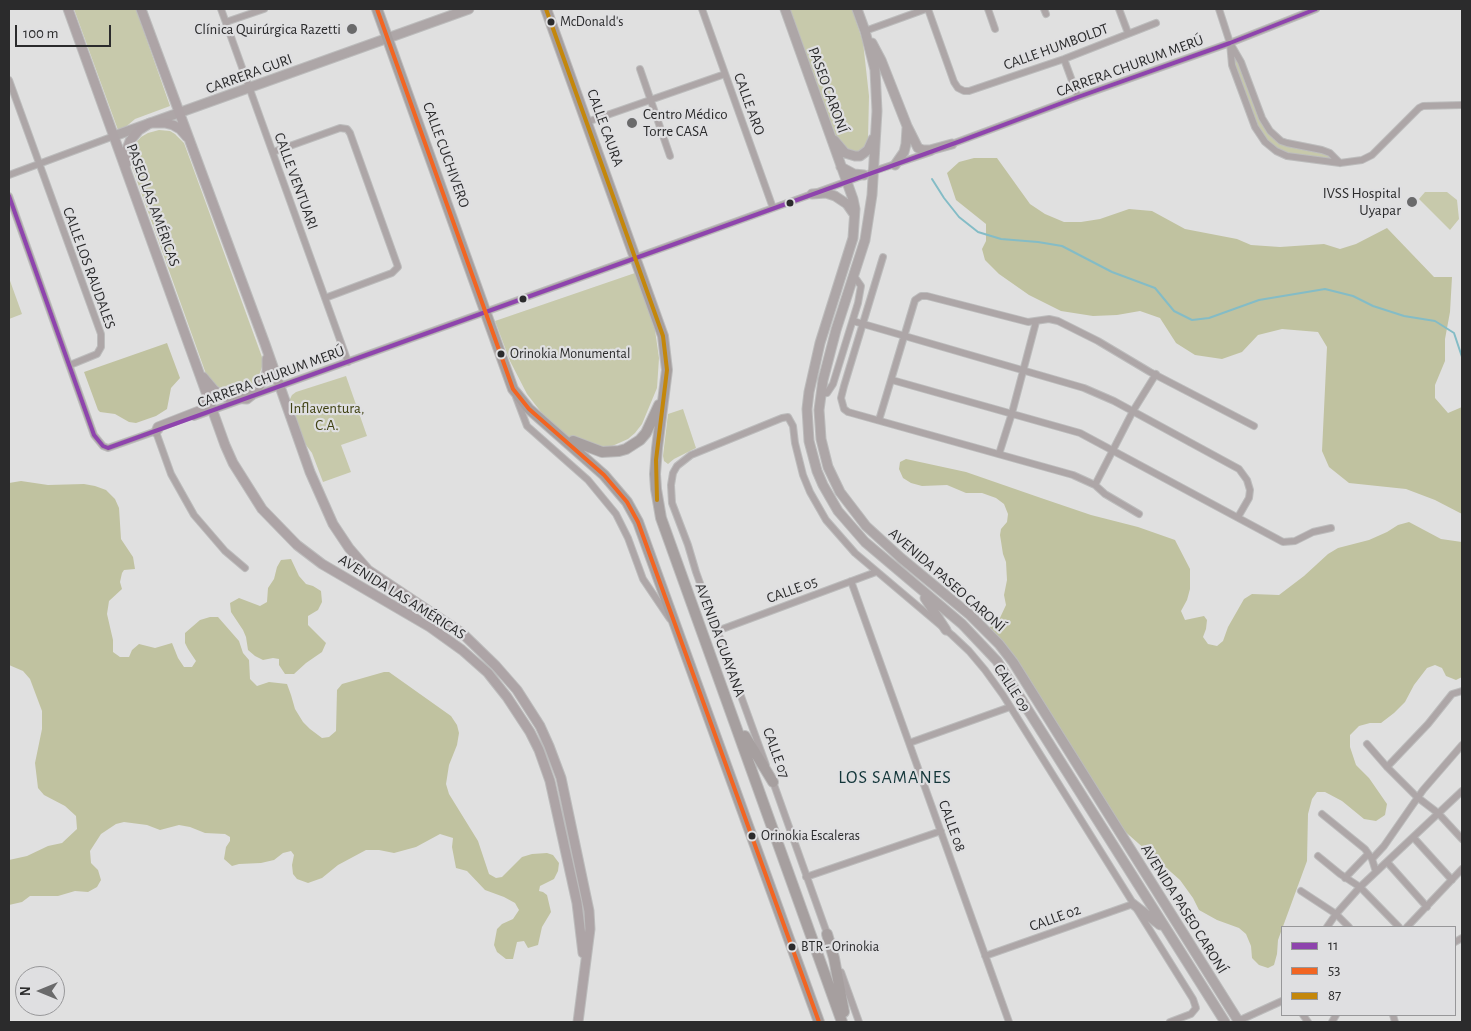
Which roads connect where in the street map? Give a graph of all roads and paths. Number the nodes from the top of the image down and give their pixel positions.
1 (68, 9) edge
2 (141, 9) edge
3 (221, 9) edge
4 (264, 9) edge
5 (377, 9) edge
6 (469, 9) edge
7 (546, 9) edge
8 (702, 9) edge
9 (785, 9) edge
10 (857, 9) edge
11 (927, 9) edge
12 (988, 9) edge
13 (1120, 9) edge
14 (1219, 9) edge
15 (1316, 9) edge
16 (226, 22) junction
17 (1156, 23) dead end
18 (995, 29) dead end
19 (865, 31) junction
20 (1128, 33) junction
21 (388, 38) junction
22 (1230, 43) junction
23 (1064, 59) junction
24 (640, 69) dead end
25 (725, 74) junction
26 (9, 80) edge
27 (250, 88) junction
28 (1078, 97) junction
29 (650, 100) junction
30 (1462, 105) edge
31 (180, 114) junction
32 (587, 122) junction
33 (150, 123) junction
34 (907, 126) junction
35 (829, 132) junction
36 (876, 132) junction
37 (114, 136) junction
38 (952, 144) junction
39 (192, 145) junction
40 (273, 152) junction
41 (670, 156) dead end
42 (38, 163) junction
43 (1340, 163) junction
44 (895, 165) junction
45 (841, 167) junction
46 (868, 173) junction
47 (127, 174) junction
48 (9, 175) edge
49 (846, 181) junction
50 (812, 194) junction
51 (9, 196) edge
52 (773, 208) junction
53 (855, 218) junction
54 (883, 257) dead end
55 (636, 258) junction
56 (854, 276) junction
57 (325, 298) junction
58 (486, 312) junction
59 (853, 321) junction
60 (1036, 322) junction
61 (863, 324) junction
62 (905, 336) junction
63 (265, 344) junction
64 (348, 362) junction
65 (70, 365) junction
66 (198, 368) junction
67 (1024, 370) junction
68 (1156, 374) junction
69 (892, 380) junction
70 (280, 387) junction
71 (513, 389) junction
72 (665, 391) junction
73 (820, 394) junction
74 (208, 398) junction
75 (247, 399) junction
76 (213, 410) junction
77 (1133, 411) junction
78 (1012, 414) junction
79 (879, 420) junction
80 (1254, 426) dead end
81 (555, 430) junction
82 (156, 432) junction
83 (1113, 450) junction
84 (999, 454) junction
85 (1095, 485) junction
86 (671, 493) joint
87 (1139, 514) dead end
88 (1238, 517) junction
89 (1331, 528) dead end
90 (245, 568) dead end
91 (876, 572) junction
92 (851, 581) junction
93 (912, 583) junction
94 (946, 630) junction
95 (717, 631) junction
96 (678, 632) junction
97 (496, 666) junction
98 (488, 673) junction
99 (1462, 691) edge
100 (728, 704) junction
101 (1010, 707) junction
102 (909, 743) junction
103 (1367, 744) dead end
104 (1462, 745) edge
105 (1387, 767) junction
106 (773, 782) junction
107 (1462, 791) edge
108 (565, 796) junction
109 (1417, 797) junction
110 (555, 800) junction
111 (1438, 813) junction
112 (1322, 814) dead end
113 (941, 831) junction
114 (1413, 837) junction
115 (1462, 839) edge
116 (1318, 856) dead end
117 (1370, 856) junction
118 (1387, 862) junction
119 (1462, 869) edge
120 (1376, 872) junction
121 (806, 877) junction
122 (1345, 878) junction
123 (1452, 880) junction
124 (1360, 887) junction
125 (1300, 891) dead end
126 (1133, 904) junction
127 (1427, 906) junction
128 (1336, 914) junction
129 (1328, 926) edge
130 (1348, 926) edge
131 (1398, 926) edge
132 (1408, 926) edge
133 (1169, 933) junction
134 (827, 934) junction
135 (985, 956) junction
136 (584, 966) junction
137 (1281, 1002) edge
138 (1239, 1021) edge
139 (578, 1022) edge
140 (819, 1022) edge
141 (844, 1022) edge
142 (859, 1022) edge
143 (1009, 1022) edge
144 (1170, 1022) edge
145 (1225, 1022) edge

1 - 37 main road, PASEO LAS AMÉRICAS
2 - 31 main road
3 - 16 street, CALLE VENTUARI
4 - 16 street
5 - 21 main road, CALLE CUCHIVERO
6 - 21 street, CARRERA GURI
7 - 32 main road, CALLE CAURA
8 - 25 street, CALLE ARO
9 - 35 street, PASEO CARONÍ
10 - 19 street
11 - 19 street
11 - 23 street, CALLE HUMBOLDT
12 - 18 street
13 - 20 street
14 - 22 street
15 - 22 street, CARRERA CHURUM MERÚ
16 - 27 street, CALLE VENTUARI
17 - 20 street, CALLE HUMBOLDT
19 - 34 street
19 - 36 street
20 - 23 street, CALLE HUMBOLDT
21 - 27 street, CARRERA GURI
21 - 58 main road, CALLE CUCHIVERO
22 - 28 street, CARRERA CHURUM MERÚ
22 - 43 street
22 - 43 street
23 - 28 street
24 - 29 street
25 - 29 street
25 - 52 street, CALLE ARO
26 - 42 street, CALLE LOS RAUDALES
27 - 31 street, CARRERA GURI
27 - 40 street, CALLE VENTUARI
28 - 38 street, CARRERA CHURUM MERÚ
29 - 32 street
29 - 41 street
30 - 43 street
31 - 33 street, CARRERA GURI
31 - 39 main road
32 - 55 main road, CALLE CAURA
33 - 37 street, CARRERA GURI
33 - 39 main road
33 - 47 main road
34 - 38 street
34 - 44 street
35 - 36 street
35 - 45 street, PASEO CARONÍ
36 - 46 street
37 - 42 street, CARRERA GURI
37 - 47 main road, PASEO LAS AMÉRICAS
38 - 44 street, CARRERA CHURUM MERÚ
39 - 63 main road
40 - 57 street, CALLE VENTUARI
40 - 57 street
42 - 48 street
42 - 65 street, CALLE LOS RAUDALES
44 - 46 street, CARRERA CHURUM MERÚ
45 - 46 street
45 - 49 street, PASEO CARONÍ
46 - 49 street, CARRERA CHURUM MERÚ
46 - 56 street, AVENIDA PASEO CARONÍ
47 - 66 main road, PASEO LAS AMÉRICAS
49 - 50 street, CARRERA CHURUM MERÚ
49 - 53 street, AVENIDA PASEO CARONÍ
50 - 52 street, CARRERA CHURUM MERÚ
50 - 53 street
51 - 65 street
52 - 55 street, CARRERA CHURUM MERÚ
53 - 93 street, AVENIDA PASEO CARONÍ
54 - 61 street
55 - 58 street, CARRERA CHURUM MERÚ
55 - 72 main road, AVENIDA GUAYANA
56 - 59 street
56 - 73 street, AVENIDA PASEO CARONÍ
57 - 64 street, CALLE VENTUARI
58 - 64 street, CARRERA CHURUM MERÚ
58 - 71 main road
59 - 61 street
59 - 73 street
60 - 62 street
60 - 67 street
60 - 68 street
61 - 62 street
61 - 79 street
62 - 67 street
62 - 69 street
63 - 70 main road
63 - 75 main road
64 - 70 street, CARRERA CHURUM MERÚ
65 - 82 street, CARRERA CHURUM MERÚ
66 - 74 main road, PASEO LAS AMÉRICAS
66 - 75 main road
67 - 77 street
67 - 78 street
68 - 77 street
68 - 80 street
69 - 78 street
69 - 79 street
70 - 75 street, CARRERA CHURUM MERÚ
70 - 97 main road, AVENIDA LAS AMÉRICAS
71 - 81 main road
71 - 96 street
72 - 81 main road
72 - 100 main road, AVENIDA GUAYANA
73 - 138 street, AVENIDA PASEO CARONÍ
74 - 76 main road, PASEO LAS AMÉRICAS
74 - 82 main road
75 - 76 street, CARRERA CHURUM MERÚ
76 - 82 street, CARRERA CHURUM MERÚ
76 - 98 main road, AVENIDA LAS AMÉRICAS
77 - 83 street
77 - 88 street
78 - 83 street
78 - 84 street
79 - 84 street
81 - 96 main road
82 - 90 street
83 - 85 street
83 - 88 street
84 - 85 street
85 - 87 street
86 - 91 street, CALLE 09
86 - 95 street, CALLE 07
88 - 89 street
91 - 92 street, CALLE 05
91 - 94 street, CALLE 09
92 - 95 street, CALLE 05
92 - 102 street, CALLE 08
93 - 94 street
93 - 133 street, AVENIDA PASEO CARONÍ
94 - 101 street, CALLE 09
95 - 106 street, CALLE 07
96 - 140 main road
97 - 98 main road
97 - 108 main road, AVENIDA LAS AMÉRICAS
98 - 110 main road, AVENIDA LAS AMÉRICAS
99 - 105 street
100 - 106 main road
100 - 141 main road, AVENIDA GUAYANA
101 - 102 street
101 - 126 street, CALLE 09
102 - 113 street, CALLE 08
103 - 105 street
104 - 109 street
105 - 109 street
106 - 121 street, CALLE 07
107 - 111 street
108 - 110 main road
108 - 136 main road, AVENIDA LAS AMÉRICAS
109 - 111 street
109 - 117 street
110 - 136 main road, AVENIDA LAS AMÉRICAS
111 - 114 street
111 - 115 street
112 - 117 street
113 - 121 street
113 - 135 street, CALLE 08
114 - 118 street
114 - 123 street
116 - 122 street
117 - 120 street
117 - 122 street
118 - 120 street
118 - 127 street
119 - 123 street
120 - 124 street
121 - 134 street, CALLE 07
122 - 124 street
123 - 127 street
124 - 128 street
124 - 131 street
125 - 128 street
126 - 133 street
126 - 135 street, CALLE 02
126 - 144 street, CALLE 09
127 - 132 street
128 - 129 street
128 - 130 street
133 - 145 street, AVENIDA PASEO CARONÍ
134 - 141 main road
134 - 142 street, CALLE 07
135 - 143 street, CALLE 08
136 - 139 main road, AVENIDA LAS AMÉRICAS
137 - 138 street

